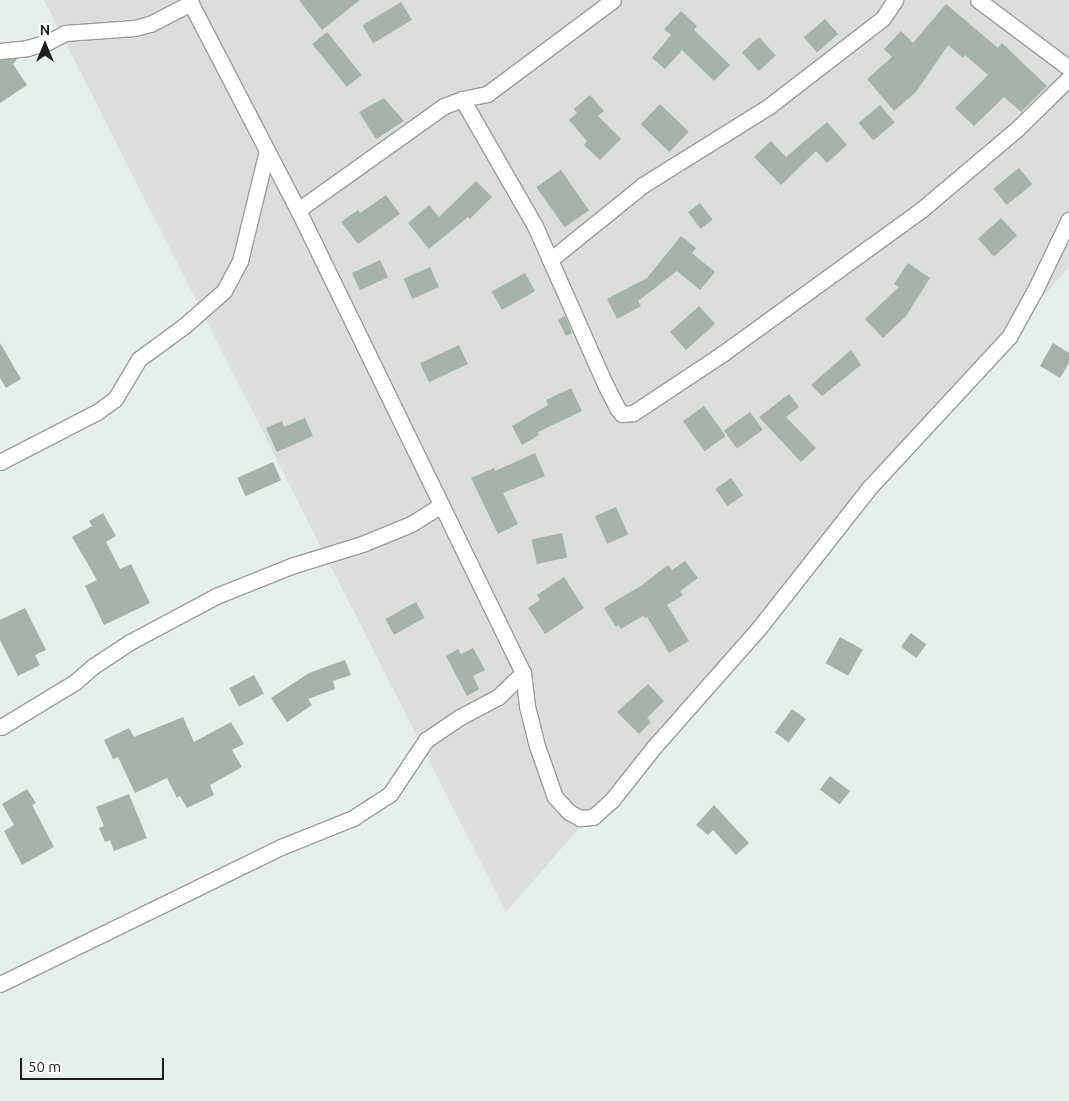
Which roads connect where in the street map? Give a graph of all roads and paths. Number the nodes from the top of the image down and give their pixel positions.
1 (613, 0) edge
2 (895, 0) edge
3 (978, 0) edge
4 (190, 2) edge
5 (0, 51) edge
6 (1069, 68) edge
7 (1069, 78) edge
8 (462, 98) junction
9 (267, 150) junction
10 (298, 210) junction
11 (1069, 218) edge
12 (550, 260) junction
13 (0, 462) edge
14 (441, 505) junction
15 (523, 673) junction
16 (1, 727) dead end
17 (0, 984) edge

1 - 8 street
2 - 12 street
3 - 6 street
4 - 5 street
4 - 9 street
7 - 12 street
8 - 10 street
8 - 12 street
9 - 10 street
9 - 13 street
10 - 14 street
11 - 15 street
14 - 15 street
14 - 16 street
15 - 17 street

